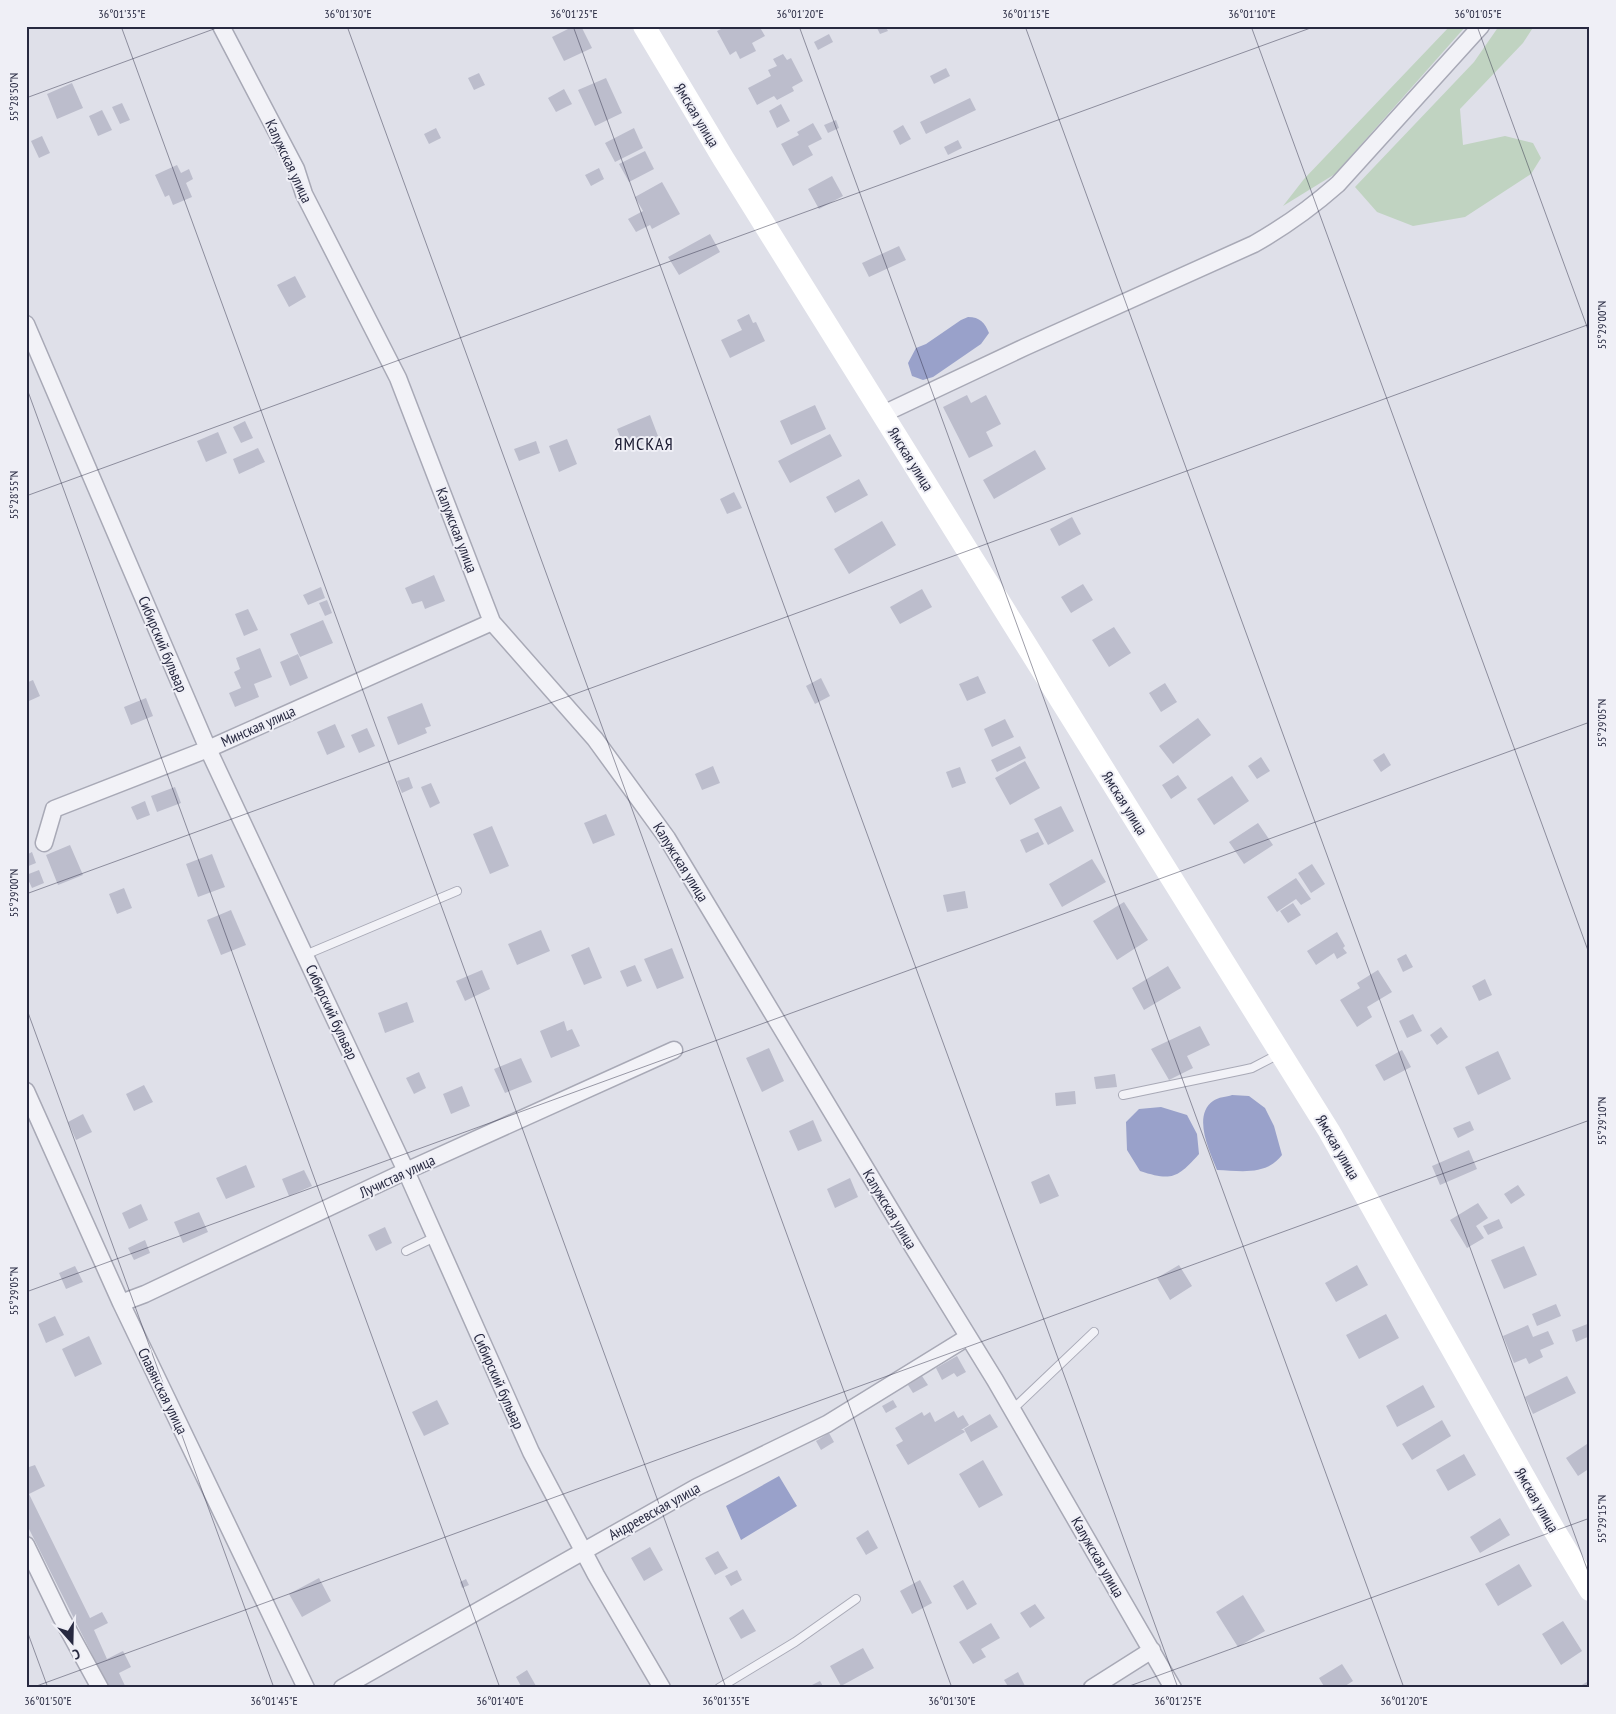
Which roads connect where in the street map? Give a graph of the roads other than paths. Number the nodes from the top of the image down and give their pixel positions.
1 (222, 26) edge
2 (644, 26) edge
3 (1481, 26) edge
4 (26, 324) edge
5 (883, 414) junction
6 (492, 622) junction
7 (208, 749) junction
8 (44, 843) dead end
9 (457, 892) dead end
10 (305, 955) junction
11 (674, 1050) dead end
12 (1281, 1053) junction
13 (26, 1091) edge
14 (1123, 1095) dead end
15 (406, 1171) junction
16 (435, 1237) junction
17 (406, 1251) dead end
18 (120, 1303) junction
19 (1094, 1332) dead end
20 (968, 1337) junction
21 (1012, 1410) junction
22 (26, 1545) edge
23 (583, 1550) junction
24 (1590, 1590) edge
25 (856, 1599) dead end
26 (1152, 1650) junction
27 (100, 1688) edge
28 (306, 1688) edge
29 (342, 1688) edge
30 (662, 1688) edge
31 (719, 1688) edge
32 (1092, 1688) edge
33 (1173, 1688) edge

1 - 6 street, Калужская улица
2 - 5 main road, Ямская улица
3 - 5 street
4 - 7 street, Сибирский бульвар
5 - 12 main road, Ямская улица
6 - 7 street, Минская улица
6 - 20 street, Калужская улица
7 - 8 street, Минская улица
7 - 10 street, Сибирский бульвар
9 - 10 lane
10 - 15 street, Сибирский бульвар
11 - 15 street, Лучистая улица
12 - 14 lane
12 - 24 main road, Ямская улица
13 - 18 street, Славянская улица
15 - 16 street, Сибирский бульвар
15 - 18 street, Лучистая улица
16 - 17 lane
16 - 23 street, Сибирский бульвар
18 - 28 street, Славянская улица
19 - 21 lane
20 - 21 street, Калужская улица
20 - 23 street, Андреевская улица
21 - 26 street, Калужская улица
22 - 27 street
23 - 29 street, Андреевская улица
23 - 30 street, Сибирский бульвар
25 - 31 lane
26 - 32 street
26 - 33 street, Калужская улица

